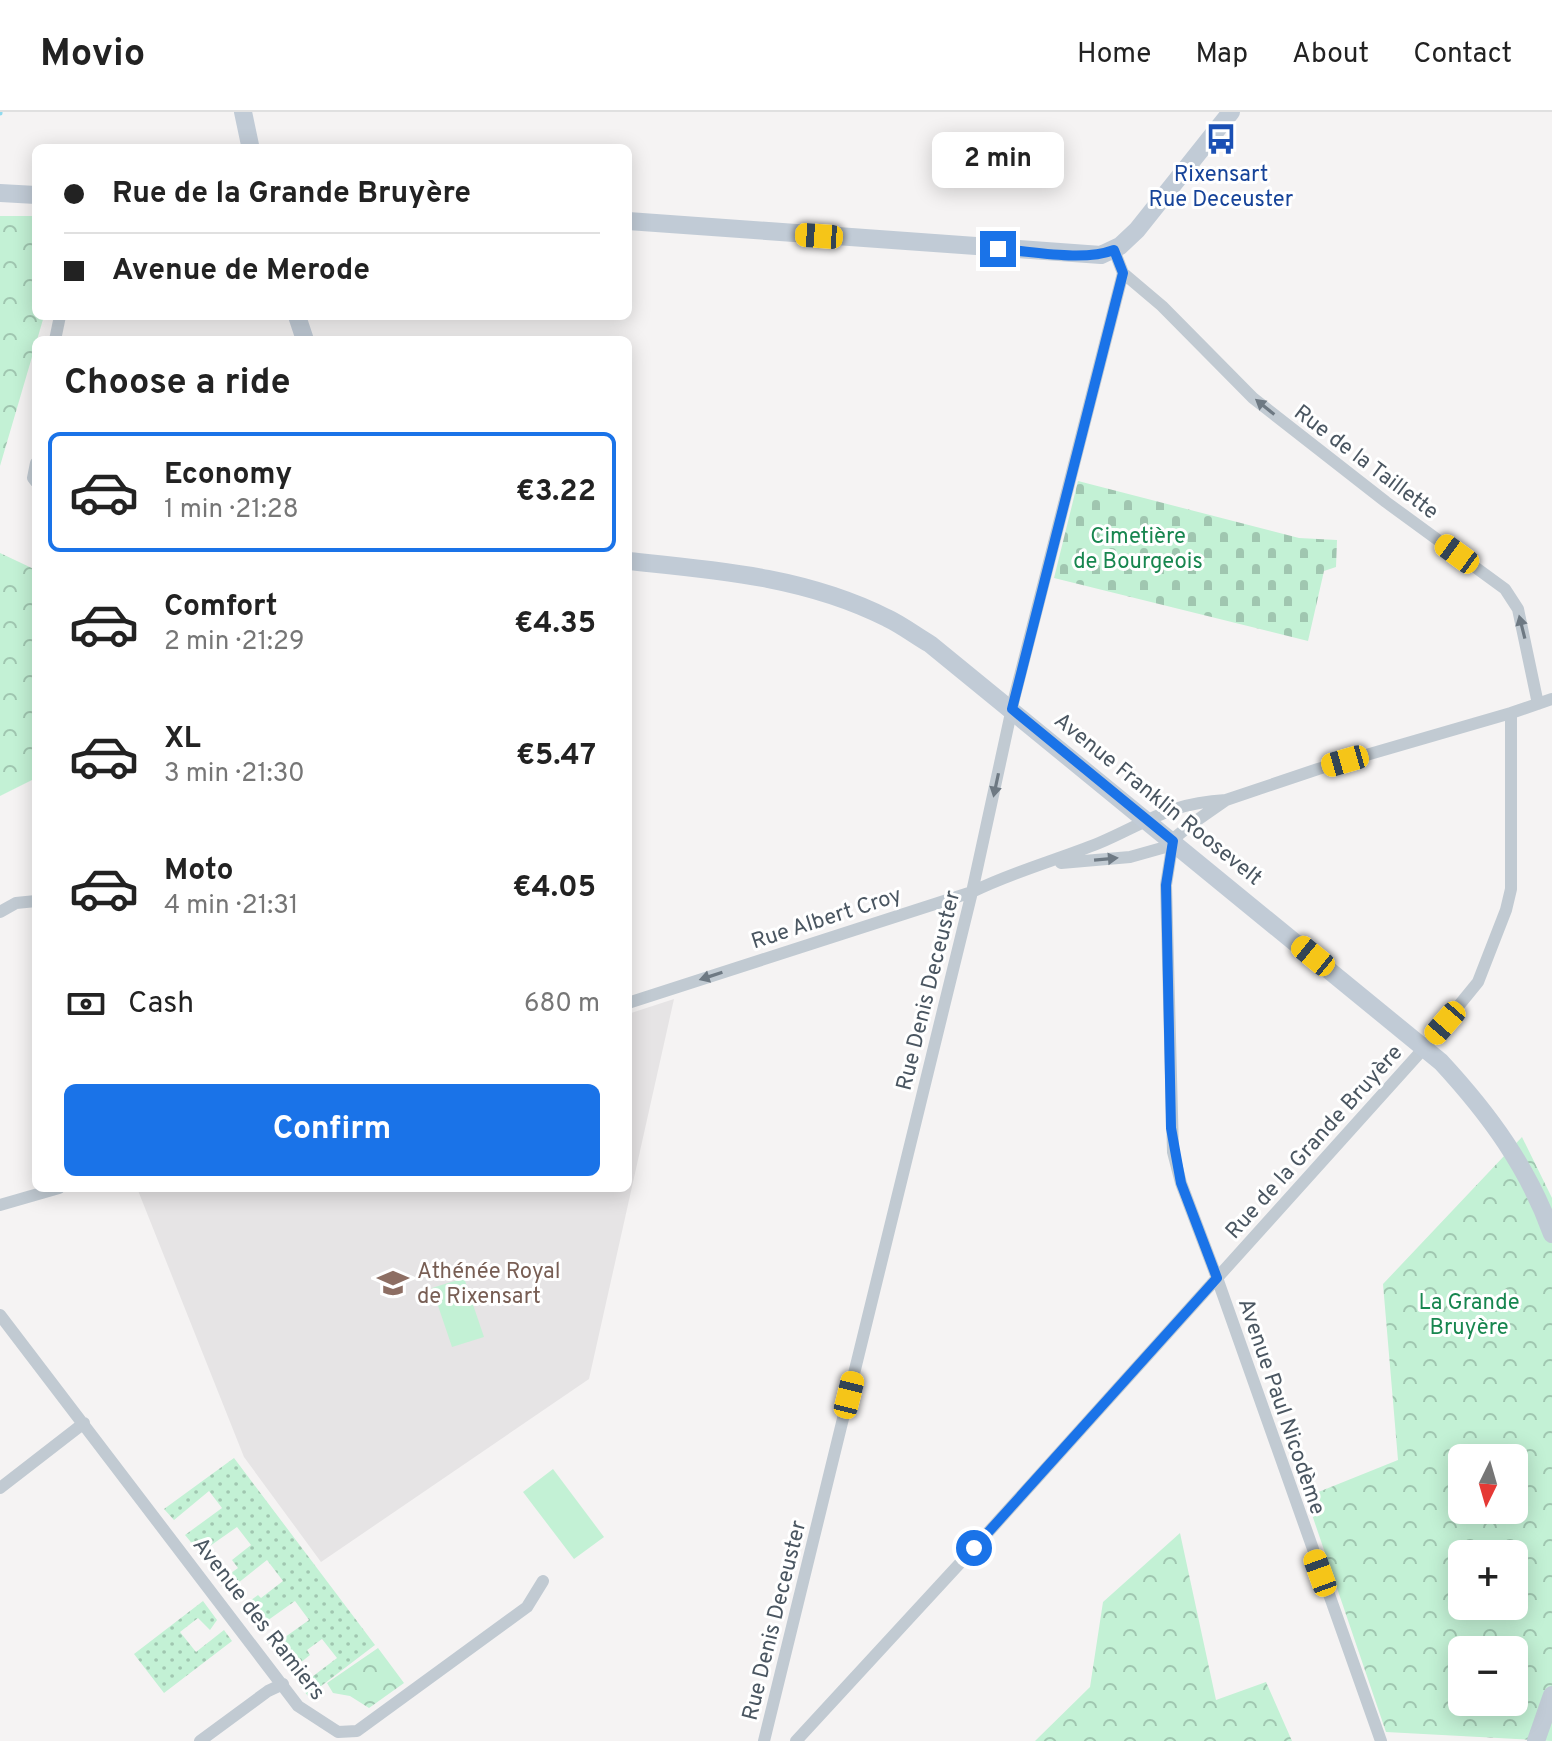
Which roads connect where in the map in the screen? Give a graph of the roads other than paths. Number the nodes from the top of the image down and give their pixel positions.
1 (243, 112) edge
2 (1231, 112) edge
3 (251, 144) edge
4 (0, 193) edge
5 (32, 195) edge
6 (632, 221) edge
7 (1114, 250) junction
8 (1123, 273) junction
9 (632, 561) edge
10 (1552, 699) edge
11 (1538, 704) junction
12 (1012, 709) junction
13 (1511, 713) junction
14 (1226, 800) junction
15 (1146, 820) junction
16 (1173, 841) junction
17 (1035, 867) junction
18 (972, 892) junction
19 (32, 901) edge
20 (0, 912) edge
21 (632, 1002) edge
22 (1425, 1047) junction
23 (45, 1192) edge
24 (0, 1205) edge
25 (1552, 1234) edge
26 (1217, 1278) junction
27 (0, 1315) edge
28 (84, 1423) junction
29 (0, 1488) edge
30 (543, 1581) dead end
31 (283, 1684) junction
32 (1552, 1695) edge
33 (200, 1741) edge
34 (764, 1741) edge
35 (796, 1741) edge
36 (1381, 1741) edge
37 (1536, 1741) edge

1 - 3 main road
2 - 7 main road
4 - 5 main road
6 - 7 main road
7 - 8 street
11 -> 8 street, Rue de la Taillette
8 - 12 street, Rue Denis Deceuster
9 - 12 main road, Avenue Franklin Roosevelt
10 - 11 street
11 - 13 street
12 - 15 main road, Avenue Franklin Roosevelt
12 -> 18 street, Rue Denis Deceuster
13 - 14 street
13 - 22 street, Rue de la Grande Bruyère
14 - 15 street, Rue Albert Croy
14 - 16 street, Rue Albert Croy
15 - 16 main road, Avenue Franklin Roosevelt
15 - 17 street, Rue Albert Croy
17 -> 16 street, Rue Albert Croy
16 - 22 main road, Avenue Franklin Roosevelt
16 - 26 street, Avenue Paul Nicodème
17 - 18 street, Rue Albert Croy
18 -> 21 street, Rue Albert Croy
18 - 34 street, Rue Denis Deceuster
19 - 20 street
22 - 25 main road, Avenue Franklin Roosevelt
22 - 26 street, Rue de la Grande Bruyère
23 - 24 street
26 - 35 street, Rue de la Grande Bruyère
26 - 36 street, Avenue Paul Nicodème
27 - 28 street, Avenue des Ramiers
28 - 29 street
28 - 31 street, Avenue des Ramiers
30 - 31 street, Avenue des Ramiers
31 - 33 street
32 - 37 main road

